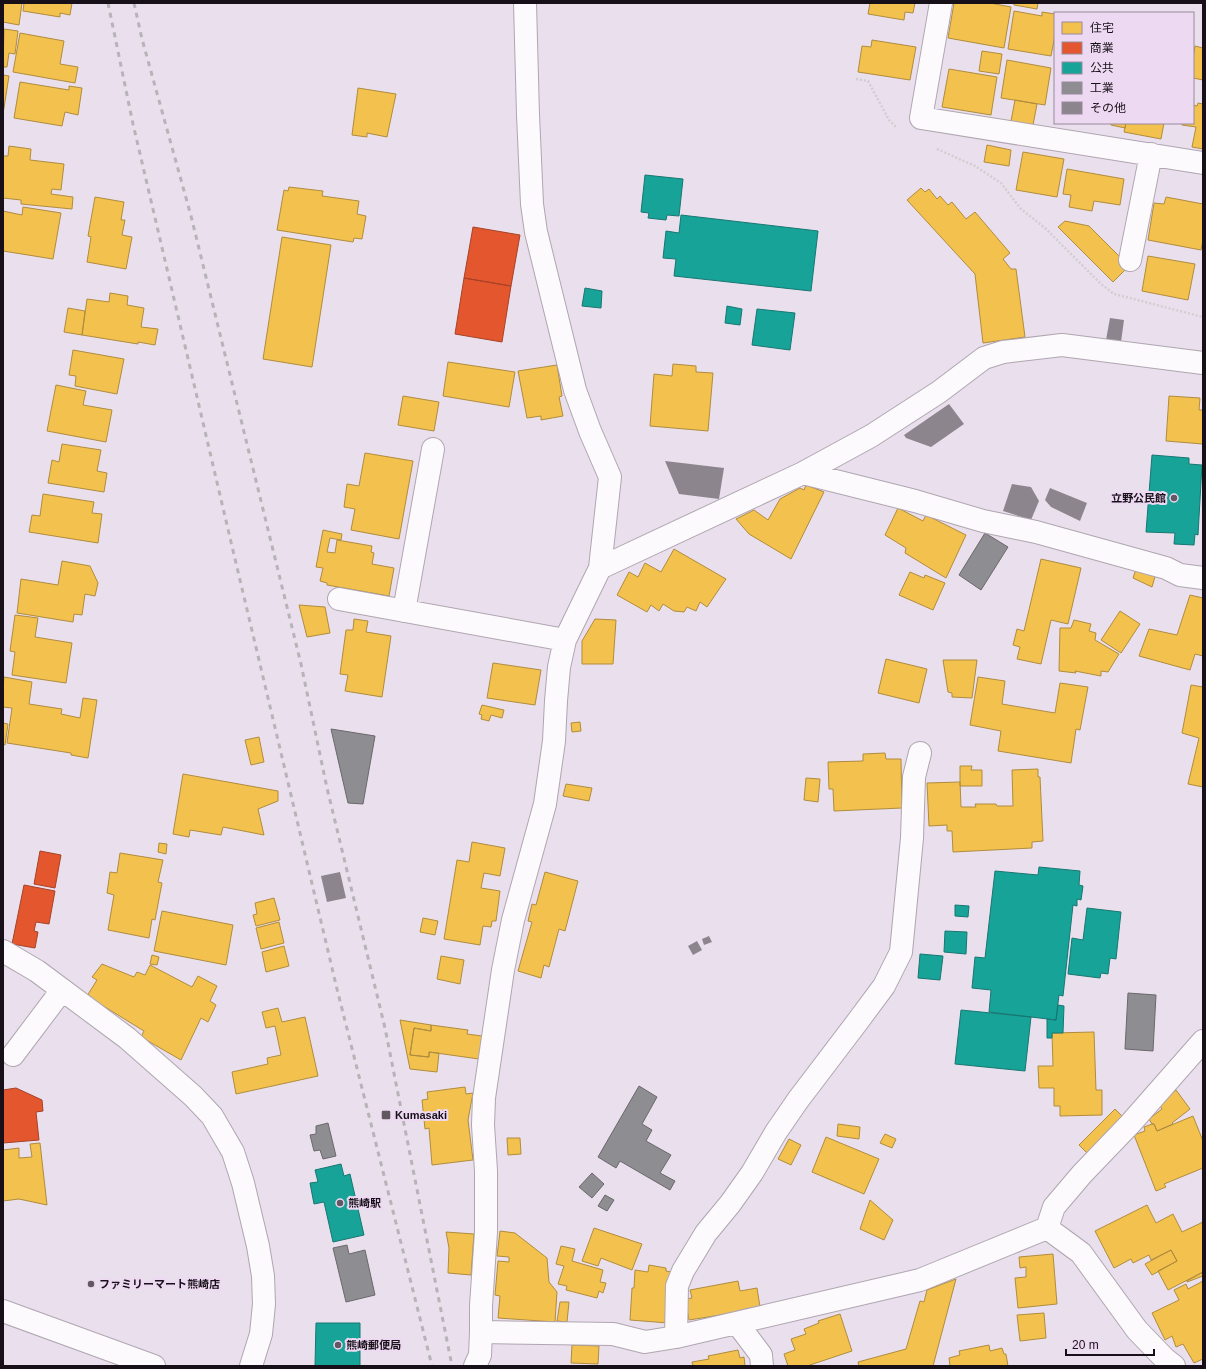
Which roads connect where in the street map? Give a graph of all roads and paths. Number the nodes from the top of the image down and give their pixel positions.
1 (524, 3) edge
2 (941, 3) edge
3 (856, 79) dead end
4 (898, 128) dead end
5 (936, 148) dead end
6 (1151, 154) junction
7 (1203, 163) edge
8 (1130, 260) dead end
9 (1203, 316) edge
10 (1203, 363) edge
11 (433, 449) dead end
12 (803, 473) junction
13 (600, 568) junction
14 (1203, 578) edge
15 (339, 599) dead end
16 (404, 610) junction
17 (565, 640) junction
18 (920, 753) dead end
19 (3, 951) edge
20 (58, 996) junction
21 (1203, 1041) edge
22 (13, 1055) dead end
23 (1047, 1228) junction
24 (3, 1311) edge
25 (737, 1323) junction
26 (481, 1332) junction
27 (676, 1337) junction
28 (154, 1366) edge
29 (251, 1366) edge
30 (475, 1366) edge
31 (762, 1366) edge
32 (1174, 1366) edge

1 - 13 street
2 - 6 street
3 - 4 path
5 - 9 path
6 - 7 street
6 - 8 street
10 - 12 street
11 - 16 street
12 - 13 street
12 - 14 street
13 - 17 street
15 - 16 street
16 - 17 street
17 - 26 street
18 - 27 street
19 - 20 street
20 - 22 street
20 - 29 street
21 - 23 street
23 - 25 street
23 - 32 street
24 - 28 street
25 - 27 street
25 - 31 street
26 - 27 street
26 - 30 street

